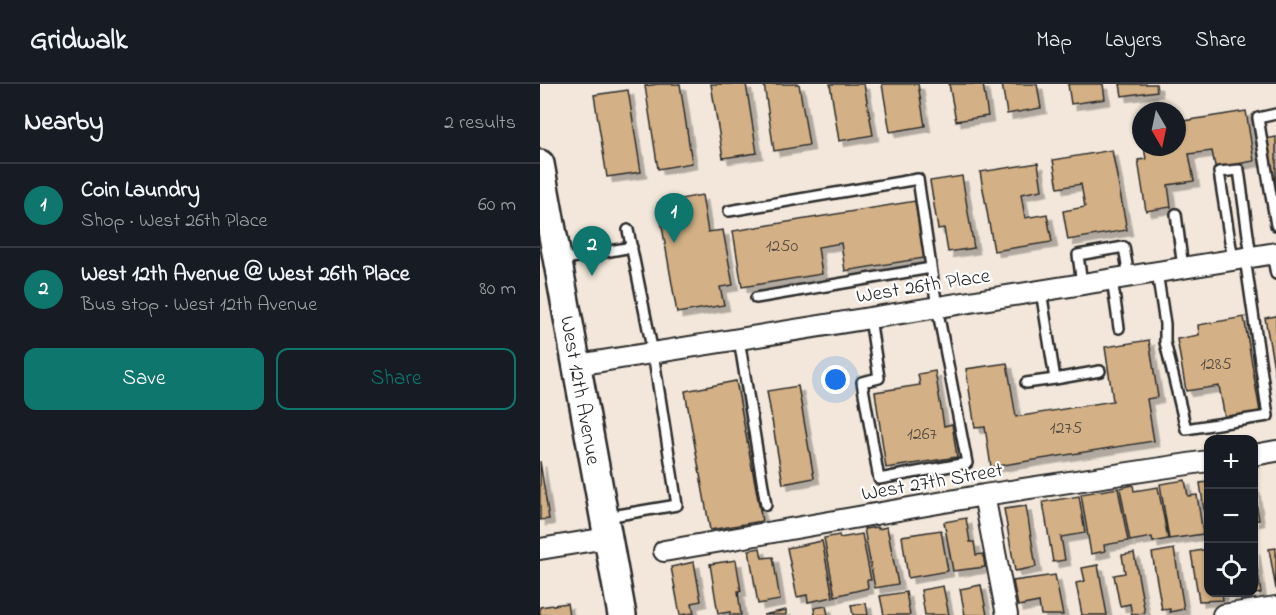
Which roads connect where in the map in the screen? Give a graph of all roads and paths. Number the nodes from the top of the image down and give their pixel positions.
1 (1276, 114) edge
2 (540, 164) edge
3 (729, 211) dead end
4 (544, 212) edge
5 (1176, 214) dead end
6 (1276, 225) edge
7 (628, 230) dead end
8 (632, 247) junction
9 (1274, 254) edge
10 (1243, 258) junction
11 (558, 260) junction
12 (932, 268) junction
13 (1183, 268) junction
14 (1157, 272) junction
15 (1276, 274) edge
16 (1120, 278) junction
17 (1082, 284) junction
18 (1041, 291) junction
19 (756, 298) dead end
20 (937, 307) junction
21 (870, 318) junction
22 (1119, 328) dead end
23 (739, 339) junction
24 (653, 353) junction
25 (577, 365) junction
26 (1100, 371) dead end
27 (1055, 379) junction
28 (1026, 383) dead end
29 (1276, 451) edge
30 (1258, 453) edge
31 (1204, 462) edge
32 (984, 495) junction
33 (766, 505) dead end
34 (606, 528) junction
35 (540, 549) edge
36 (664, 551) dead end
37 (1276, 607) edge
38 (622, 615) edge
39 (1007, 615) edge
40 (1223, 615) edge

1 - 6 lane
2 - 4 main road, West 12th Avenue
3 - 12 lane
4 - 11 main road, West 12th Avenue
5 - 13 lane
7 - 8 lane
8 - 11 lane
8 - 24 lane
9 - 10 street, West 26th Place
9 - 15 lane
10 - 10 lane
10 - 13 street, West 26th Place
10 - 14 lane
11 - 25 main road, West 12th Avenue
12 - 19 lane
12 - 20 lane
13 - 14 street, West 26th Place
14 - 16 street, West 26th Place
16 - 17 street, West 26th Place
16 - 17 lane
16 - 22 lane
17 - 18 street, West 26th Place
18 - 20 street, West 26th Place
18 - 27 lane
20 - 21 street, West 26th Place
20 - 21 lane
21 - 23 street, West 26th Place
23 - 24 street, West 26th Place
23 - 33 lane
24 - 25 street, West 26th Place
24 - 34 lane
25 - 34 main road, West 12th Avenue
26 - 27 lane
27 - 28 lane
29 - 30 street
31 - 32 street, West 27th Street
32 - 36 street, West 27th Street
32 - 39 street
34 - 35 street
34 - 38 main road, West 12th Avenue
37 - 40 street

